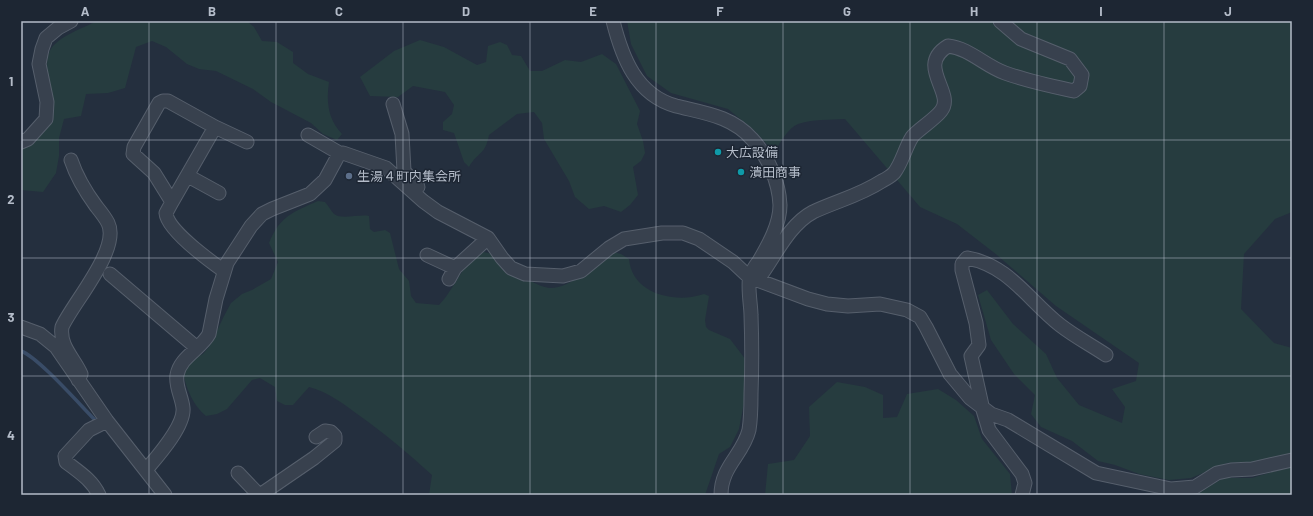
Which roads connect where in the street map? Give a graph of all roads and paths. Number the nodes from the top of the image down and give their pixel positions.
1 (71, 21) edge
2 (613, 21) edge
3 (1000, 21) edge
4 (393, 104) dead end
5 (215, 127) junction
6 (308, 135) dead end
7 (21, 142) edge
8 (247, 142) dead end
9 (341, 154) junction
10 (71, 160) dead end
11 (188, 176) junction
12 (219, 193) dead end
13 (172, 202) junction
14 (446, 217) junction
15 (488, 238) junction
16 (427, 255) dead end
17 (224, 271) junction
18 (110, 274) dead end
19 (750, 277) junction
20 (21, 327) edge
21 (197, 348) junction
22 (1106, 355) dead end
23 (78, 380) junction
24 (982, 407) junction
25 (107, 421) junction
26 (316, 437) dead end
27 (1292, 460) edge
28 (146, 470) junction
29 (238, 474) dead end
30 (99, 495) edge
31 (164, 495) edge
32 (259, 495) edge
33 (721, 495) edge
34 (1022, 495) edge

1 - 7 street
2 - 19 street
3 - 19 street
4 - 14 street
5 - 8 street
5 - 11 street
5 - 13 street
6 - 9 street
9 - 14 street
9 - 17 street
10 - 23 street
11 - 12 street
11 - 13 street
13 - 17 street
14 - 15 street
15 - 16 street
15 - 19 street
17 - 21 street
18 - 21 street
19 - 24 street
19 - 33 street
20 - 23 street
21 - 28 street
22 - 24 street
23 - 25 street
24 - 27 street
24 - 34 street
25 - 28 street
25 - 30 street
26 - 32 street
28 - 31 street
29 - 32 street

